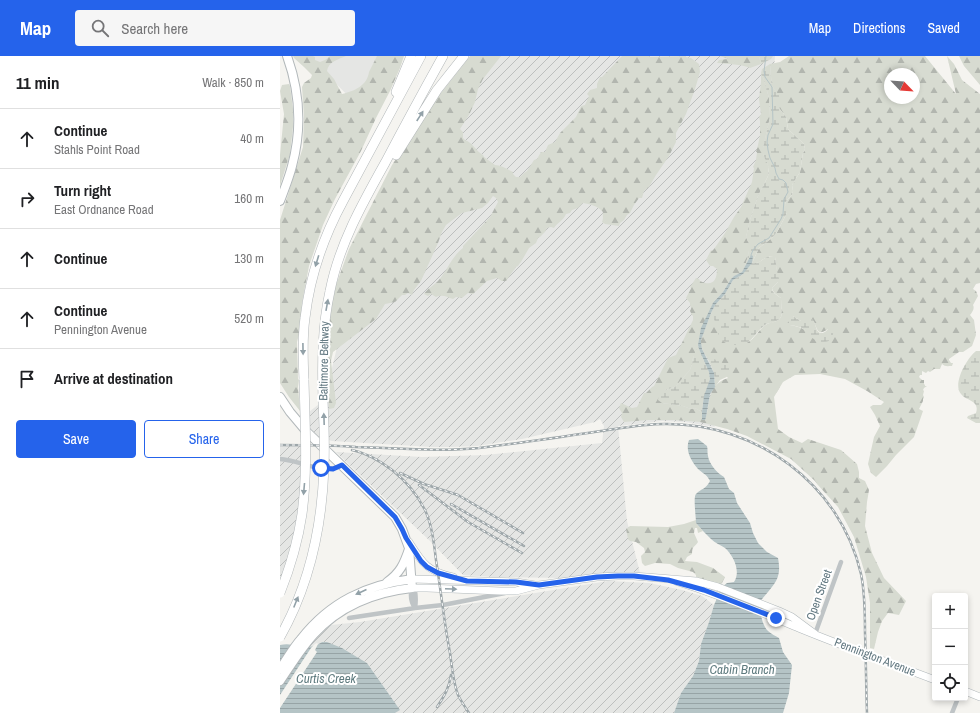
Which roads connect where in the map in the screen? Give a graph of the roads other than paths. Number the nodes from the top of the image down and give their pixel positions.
1 (287, 56) edge
2 (411, 56) edge
3 (421, 56) edge
4 (443, 56) edge
5 (464, 56) edge
6 (280, 201) edge
7 (324, 241) junction
8 (343, 246) junction
9 (280, 397) edge
10 (280, 459) edge
11 (342, 465) junction
12 (406, 538) junction
13 (409, 548) junction
14 (841, 562) dead end
15 (412, 579) junction
16 (668, 580) junction
17 (467, 581) junction
18 (384, 584) junction
19 (539, 585) junction
20 (412, 589) junction
21 (516, 591) junction
22 (280, 593) edge
23 (415, 608) junction
24 (349, 618) dead end
25 (815, 634) junction
26 (280, 637) edge
27 (280, 669) edge
28 (932, 679) edge
29 (280, 681) edge
30 (968, 692) edge
31 (980, 697) edge
32 (957, 701) edge
33 (952, 713) edge

1 - 6 main road
2 - 7 highway
3 - 7 highway, Baltimore Beltway
4 - 8 highway, Baltimore Beltway
8 -> 5 highway
7 -> 22 highway, Baltimore Beltway, bridge
26 -> 8 highway, Baltimore Beltway, bridge
9 - 11 main road
10 - 11 street
11 - 12 main road
12 - 13 main road
12 - 17 main road
13 - 15 main road
13 - 18 main road
14 - 25 street, Open Street
15 - 17 main road, Pennington Avenue
15 - 18 main road, Pennington Avenue
15 - 20 main road
16 - 19 main road, Pennington Avenue
16 - 25 main road, Pennington Avenue
16 - 25 main road, Pennington Avenue
17 - 19 main road, Pennington Avenue
18 -> 27 main road, Pennington Avenue
19 - 21 main road, Pennington Avenue
20 -> 21 main road, Pennington Avenue
20 - 23 street
20 - 29 main road, Pennington Avenue
21 - 23 street
23 - 24 street
25 - 28 main road, Pennington Avenue
30 - 31 main road
32 - 33 street

